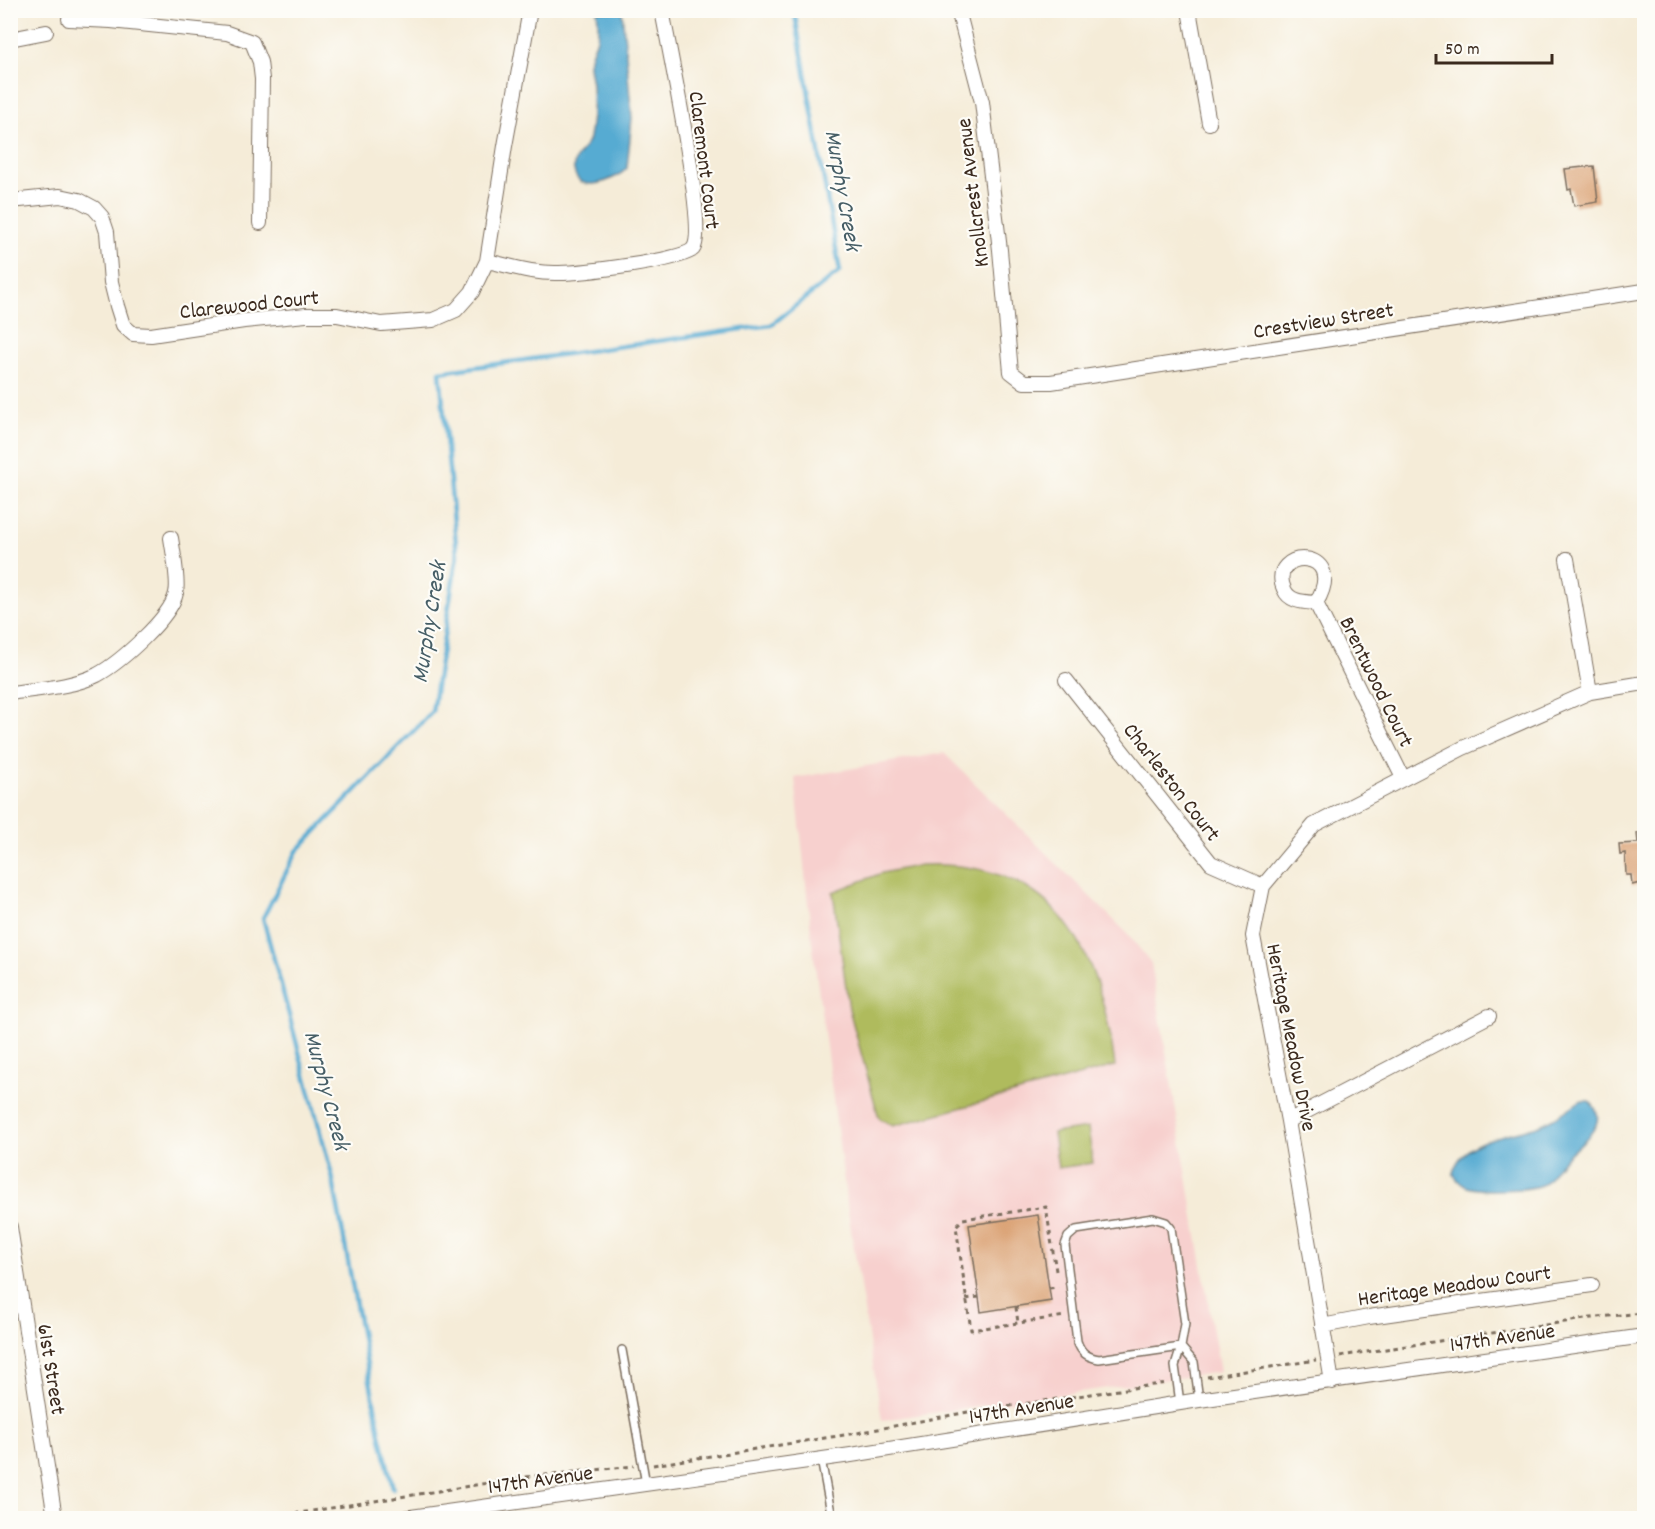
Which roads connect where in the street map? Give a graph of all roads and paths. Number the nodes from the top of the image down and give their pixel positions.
1 (530, 10) edge
2 (662, 10) edge
3 (958, 10) edge
4 (1189, 10) edge
5 (156, 18) edge
6 (69, 20) dead end
7 (46, 32) dead end
8 (10, 39) edge
9 (1209, 123) dead end
10 (10, 201) edge
11 (260, 223) dead end
12 (487, 261) junction
13 (1644, 291) edge
14 (1011, 372) joint
15 (171, 538) dead end
16 (1567, 559) dead end
17 (1316, 603) dead end
18 (1066, 680) dead end
19 (1644, 683) edge
20 (1590, 692) junction
21 (10, 693) edge
22 (1403, 778) junction
23 (1263, 886) junction
24 (1489, 1016) dead end
25 (1288, 1121) junction
26 (10, 1227) edge
27 (1056, 1276) dead end
28 (1592, 1285) dead end
29 (1049, 1288) dead end
30 (979, 1297) dead end
31 (1059, 1297) dead end
32 (966, 1299) junction
33 (1061, 1306) dead end
34 (1016, 1307) dead end
35 (1644, 1313) edge
36 (1073, 1315) junction
37 (1062, 1316) junction
38 (1018, 1323) junction
39 (1323, 1326) junction
40 (1644, 1336) edge
41 (1181, 1347) junction
42 (622, 1350) dead end
43 (1328, 1358) junction
44 (1196, 1378) junction
45 (1177, 1381) junction
46 (1332, 1382) junction
47 (1199, 1400) junction
48 (1180, 1403) junction
49 (821, 1460) junction
50 (642, 1466) junction
51 (646, 1484) junction
52 (55, 1518) edge
53 (268, 1518) edge
54 (404, 1518) edge
55 (832, 1518) edge

1 - 12 street, Clarewood Court
2 - 12 street, Claremont Court
3 - 14 street, Knollcrest Avenue
4 - 9 street
5 - 6 street
5 - 11 street
7 - 8 street
10 - 12 street, Clarewood Court
13 - 14 street, Crestview Street
15 - 21 street
16 - 20 street
17 - 22 street, Brentwood Court
18 - 23 street, Charleston Court
19 - 20 street, Heritage Meadow Drive
20 - 22 street, Heritage Meadow Drive
22 - 23 street, Heritage Meadow Drive
23 - 25 street, Heritage Meadow Drive
24 - 25 street
25 - 39 street, Heritage Meadow Drive
26 - 52 street, 61st Street
27 - 32 path
28 - 39 street, Heritage Meadow Court
29 - 31 path
30 - 32 path
32 - 38 path
33 - 37 path
34 - 38 path
35 - 43 path
36 - 37 path
36 - 41 lane
36 - 41 lane
37 - 38 path
39 - 43 street, Heritage Meadow Drive
40 - 46 street, 147th Avenue
41 - 44 lane
41 - 45 lane
42 - 50 lane
43 - 44 path
43 - 46 street, Heritage Meadow Drive
44 - 47 lane
45 - 48 lane
45 - 50 path
46 - 47 street, 147th Avenue
47 - 48 street, 147th Avenue
48 - 49 street, 147th Avenue
49 - 51 street, 147th Avenue
49 - 55 lane
50 - 51 lane
50 - 53 path
51 - 54 street, 147th Avenue

